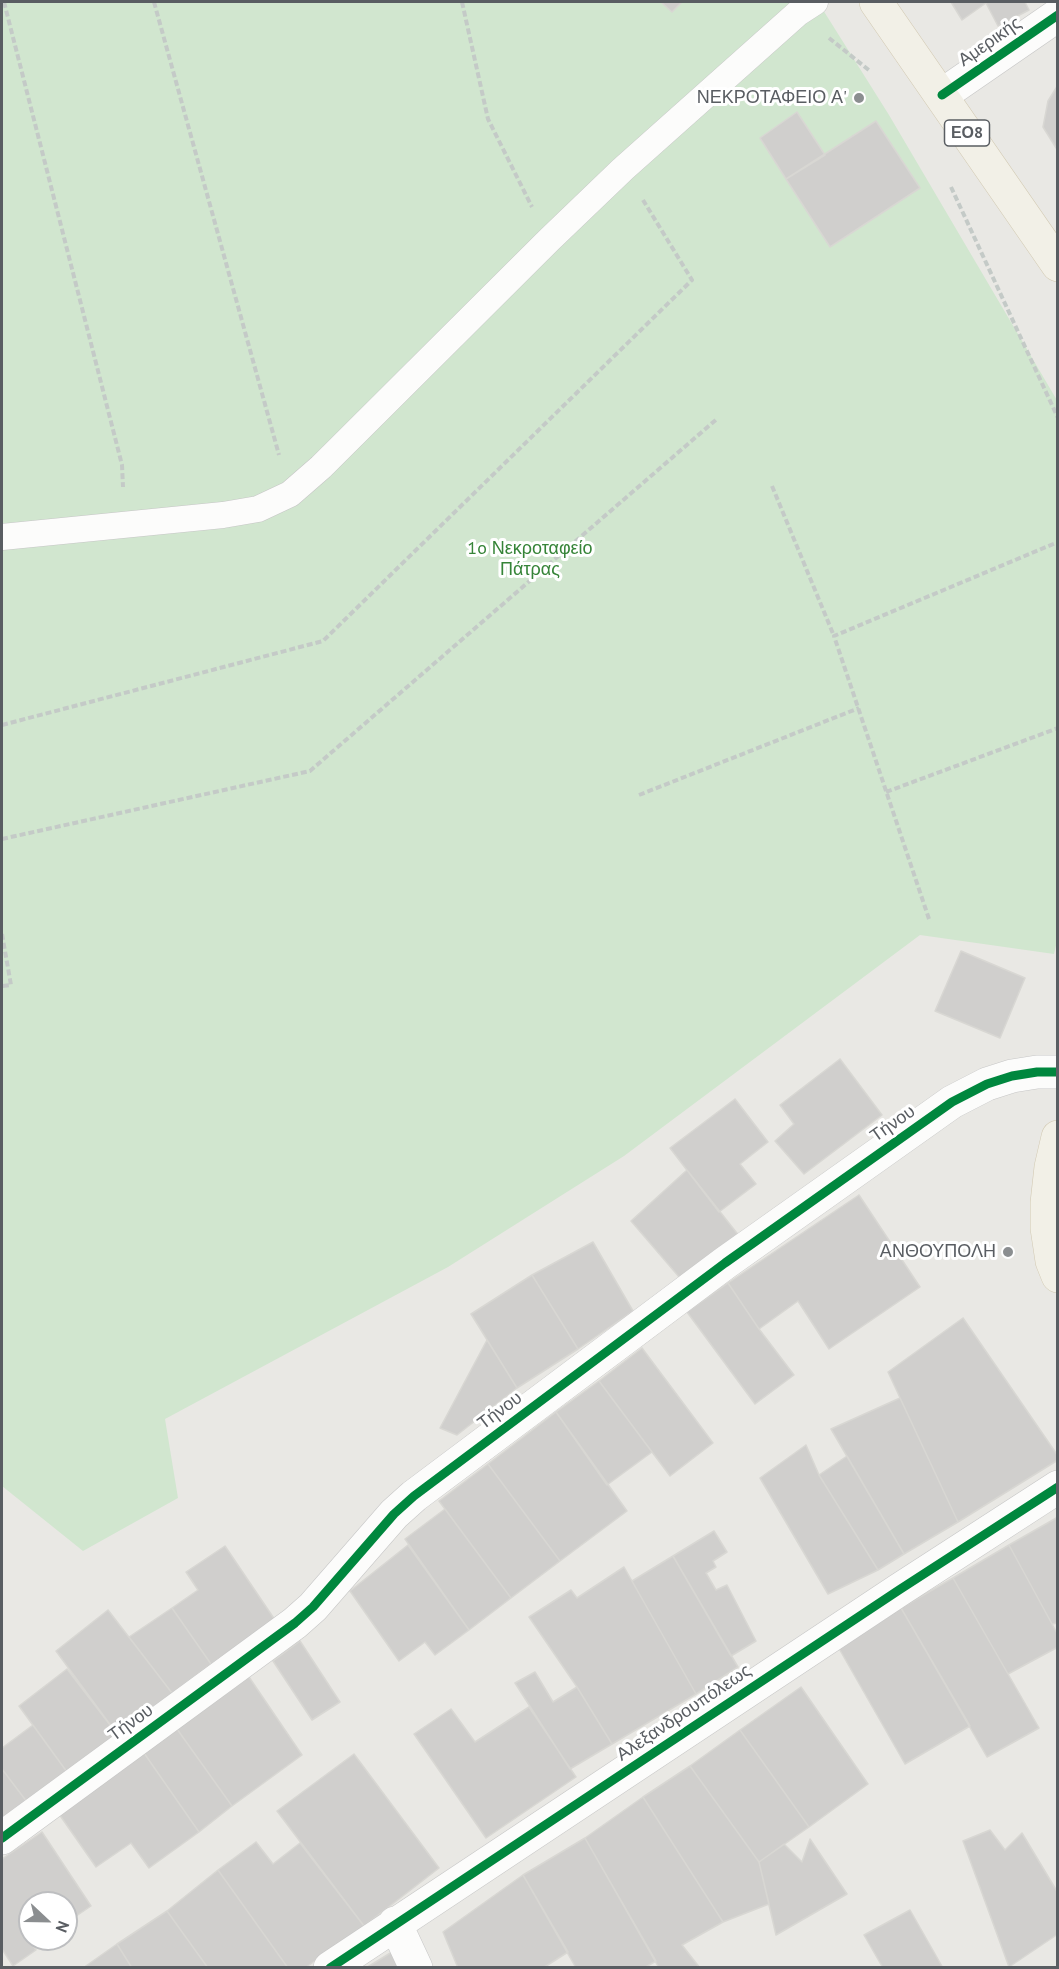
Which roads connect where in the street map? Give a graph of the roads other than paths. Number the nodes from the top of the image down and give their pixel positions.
1 (876, 2) edge
2 (802, 6) edge
3 (1058, 15) edge
4 (942, 95) junction
5 (1058, 266) edge
6 (2, 537) edge
7 (1058, 1072) edge
8 (1058, 1137) edge
9 (1058, 1276) edge
10 (1058, 1487) edge
11 (2, 1838) edge
12 (395, 1923) junction
13 (330, 1968) edge
14 (416, 1968) edge

1 - 4 main road, ΕΟ8
2 - 6 lane
3 - 4 street, Αμερικής
4 - 5 main road, ΕΟ8
7 - 11 street, Τήνου
8 - 9 main road
10 - 12 street, Αλεξανδρουπόλεως
12 - 13 street, Αλεξανδρουπόλεως
12 - 14 street

